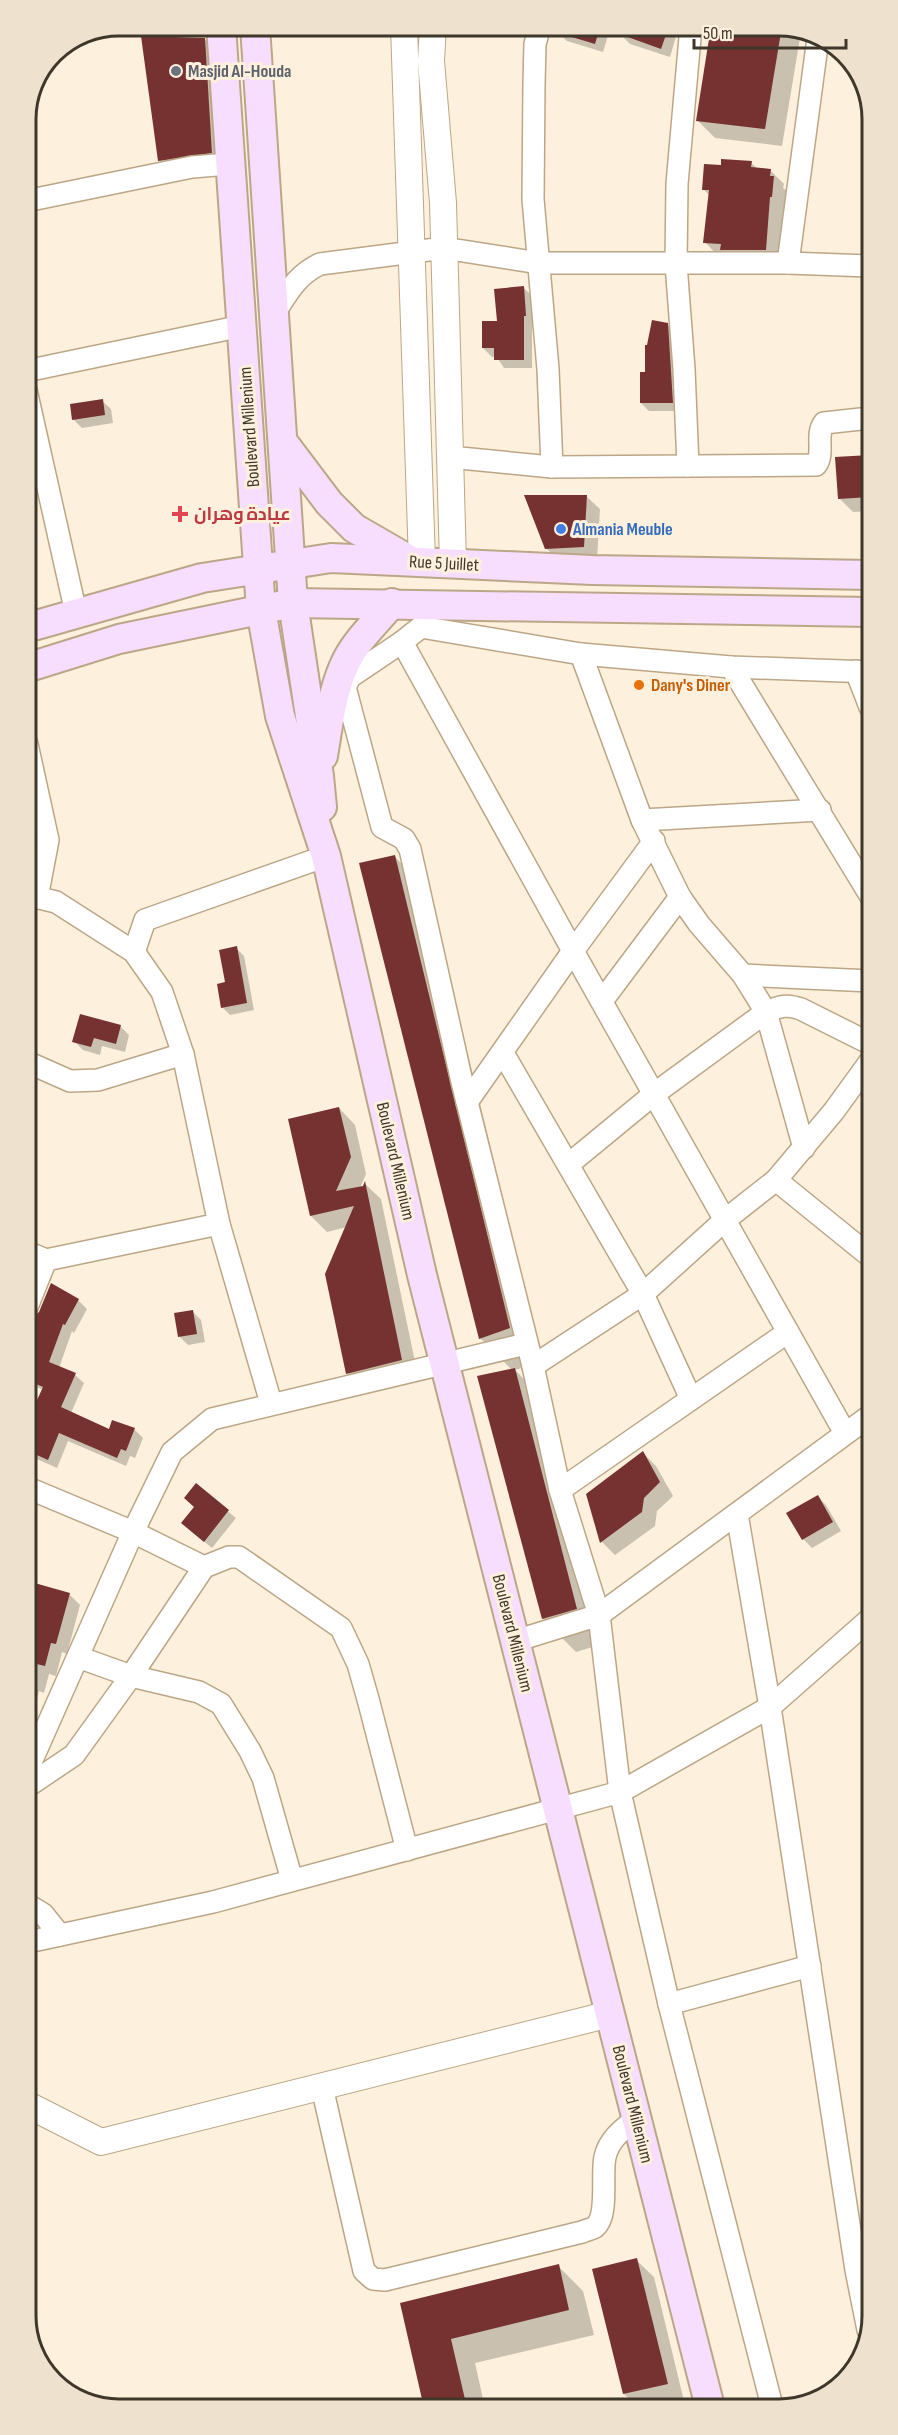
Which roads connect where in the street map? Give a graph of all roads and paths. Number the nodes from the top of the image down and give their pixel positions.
1 (222, 36) edge
2 (256, 36) edge
3 (404, 36) edge
4 (432, 36) edge
5 (537, 36) edge
6 (690, 36) edge
7 (817, 46) edge
8 (229, 164) junction
9 (36, 199) edge
10 (444, 248) junction
11 (411, 254) junction
12 (539, 263) junction
13 (788, 263) junction
14 (676, 264) junction
15 (862, 266) edge
16 (275, 312) junction
17 (242, 326) junction
18 (36, 369) edge
19 (862, 419) edge
20 (36, 435) edge
21 (283, 442) junction
22 (450, 457) junction
23 (688, 466) junction
24 (552, 467) junction
25 (416, 561) junction
26 (453, 563) junction
27 (291, 564) junction
28 (258, 569) junction
29 (862, 575) edge
30 (293, 603) junction
31 (261, 610) junction
32 (410, 612) junction
33 (862, 612) edge
34 (76, 614) junction
35 (36, 625) edge
36 (402, 642) junction
37 (581, 654) junction
38 (36, 665) edge
39 (731, 667) junction
40 (862, 672) edge
41 (320, 776) junction
42 (36, 785) edge
43 (820, 810) junction
44 (642, 820) junction
45 (654, 841) junction
46 (326, 856) junction
47 (862, 881) edge
48 (36, 882) edge
49 (36, 897) edge
50 (680, 897) junction
51 (573, 951) junction
52 (134, 952) junction
53 (743, 975) junction
54 (862, 981) edge
55 (602, 1001) junction
56 (766, 1012) junction
57 (862, 1040) edge
58 (503, 1053) junction
59 (183, 1054) junction
60 (36, 1066) edge
61 (862, 1072) edge
62 (654, 1094) junction
63 (467, 1102) junction
64 (804, 1149) junction
65 (569, 1164) junction
66 (776, 1180) junction
67 (725, 1220) junction
68 (219, 1224) junction
69 (862, 1250) edge
70 (37, 1256) edge
71 (643, 1294) junction
72 (788, 1332) junction
73 (526, 1344) junction
74 (445, 1365) junction
75 (533, 1366) junction
76 (692, 1399) junction
77 (271, 1403) junction
78 (862, 1421) edge
79 (845, 1433) junction
80 (560, 1490) junction
81 (36, 1491) edge
82 (737, 1514) junction
83 (133, 1532) junction
84 (204, 1567) junction
85 (599, 1616) junction
86 (862, 1626) edge
87 (515, 1641) junction
88 (78, 1657) junction
89 (131, 1676) junction
90 (770, 1707) junction
91 (36, 1751) edge
92 (36, 1781) edge
93 (620, 1792) junction
94 (558, 1809) junction
95 (407, 1850) junction
96 (292, 1880) junction
97 (36, 1910) edge
98 (60, 1935) junction
99 (36, 1940) edge
100 (810, 1966) junction
101 (669, 2004) junction
102 (610, 2014) junction
103 (322, 2087) junction
104 (36, 2109) edge
105 (637, 2118) junction
106 (862, 2300) edge
107 (708, 2399) edge
108 (770, 2399) edge

1 - 8 main road, Boulevard Millenium
2 - 16 main road, Boulevard Millenium
3 - 11 street
4 - 10 street
5 - 12 street
6 - 14 street
7 - 13 street
8 - 9 street
8 - 17 main road, Boulevard Millenium
10 - 11 street
10 - 12 street
10 - 22 street
11 - 16 street
11 - 25 street
12 - 14 street
12 - 24 street
13 - 14 street
13 - 15 street
14 - 23 street
16 - 21 main road, Boulevard Millenium
17 - 18 street
17 - 28 main road, Boulevard Millenium
19 - 23 street
20 - 34 street
21 - 25 main road
21 - 27 main road, Boulevard Millenium
22 - 24 street
22 - 26 street
23 - 24 street
25 - 26 main road, Rue 5 Juillet
25 - 27 main road, Rue 5 Juillet
26 - 29 main road, Rue 5 Juillet
27 - 28 main road, Rue 5 Juillet
27 - 30 main road, Boulevard Millenium
28 - 31 main road, Boulevard Millenium
28 - 34 main road, Rue 5 Juillet
30 - 31 main road
30 - 32 main road
30 - 41 main road, Boulevard Millenium
31 - 38 main road
31 - 46 main road, Boulevard Millenium
32 - 33 main road
32 - 36 street
32 - 37 street
32 - 41 main road
34 - 35 main road, Rue 5 Juillet
36 - 51 street
36 - 63 street
37 - 39 street
37 - 44 street
39 - 40 street
39 - 43 street
41 - 46 main road, Boulevard Millenium
42 - 48 street
43 - 44 street
43 - 47 street
44 - 45 street
45 - 50 street
45 - 51 street
46 - 52 street
46 - 74 main road, Boulevard Millenium
49 - 52 street
50 - 53 street
50 - 55 street
51 - 55 street
51 - 58 street
52 - 59 street
53 - 54 street
53 - 56 street
55 - 62 street
56 - 57 street
56 - 62 street
56 - 64 street
58 - 63 street
58 - 65 street
59 - 60 street
59 - 68 street
61 - 64 street
62 - 65 street
62 - 67 street
63 - 73 street
64 - 66 street
65 - 71 street
66 - 67 street
66 - 69 street
67 - 71 street
67 - 72 street
68 - 70 street
68 - 77 street
71 - 75 street
71 - 76 street
72 - 76 street
72 - 79 street
73 - 74 street
73 - 75 street
74 - 77 street
74 - 87 main road, Boulevard Millenium
75 - 80 street
76 - 80 street
77 - 83 street
78 - 79 street
79 - 82 street
80 - 85 street
81 - 83 street
82 - 85 street
82 - 90 street
83 - 84 street
83 - 88 street
84 - 89 street
84 - 95 street
85 - 87 street
85 - 93 street
86 - 90 street
87 - 94 main road, Boulevard Millenium
88 - 89 street
88 - 91 street
89 - 92 street
89 - 96 street
90 - 93 street
90 - 100 street
93 - 94 street
93 - 101 street
94 - 95 street
94 - 102 main road, Boulevard Millenium
95 - 96 street
96 - 98 street
97 - 98 street
98 - 99 street
100 - 101 street
100 - 106 street
101 - 108 street
102 - 103 street
102 - 105 main road, Boulevard Millenium
103 - 104 street
103 - 105 street
105 - 107 main road, Boulevard Millenium

